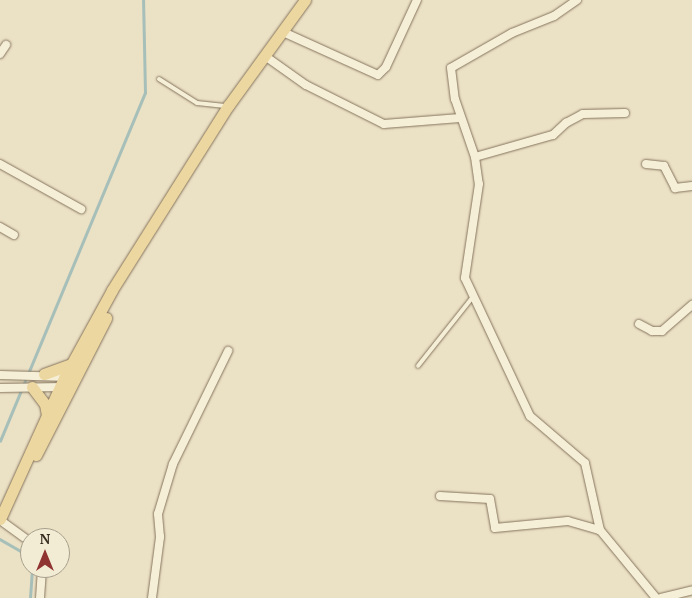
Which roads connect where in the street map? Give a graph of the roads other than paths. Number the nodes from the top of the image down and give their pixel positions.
1 (305, 0) edge
2 (417, 0) edge
3 (577, 0) edge
4 (283, 32) junction
5 (6, 45) dead end
6 (0, 54) edge
7 (265, 56) junction
8 (160, 78) dead end
9 (228, 106) junction
10 (625, 112) dead end
11 (460, 118) junction
12 (474, 157) junction
13 (0, 164) edge
14 (646, 164) dead end
15 (692, 186) edge
16 (81, 209) dead end
17 (0, 227) edge
18 (14, 235) dead end
19 (127, 270) junction
20 (472, 298) junction
21 (692, 305) edge
22 (638, 324) dead end
23 (228, 350) dead end
24 (72, 364) junction
25 (418, 366) dead end
26 (41, 374) junction
27 (0, 375) edge
28 (68, 383) junction
29 (31, 387) junction
30 (3, 388) edge
31 (47, 415) junction
32 (440, 496) dead end
33 (0, 518) edge
34 (600, 530) junction
35 (20, 534) edge
36 (41, 578) edge
37 (692, 590) edge
38 (40, 598) edge
39 (152, 598) edge
40 (656, 598) edge
41 (662, 598) edge

1 - 4 main road
2 - 4 street
3 - 11 street
4 - 7 main road
5 - 6 street
7 - 9 main road
7 - 11 street
8 - 9 lane
9 - 19 main road
10 - 12 street
11 - 12 street
12 - 20 street
13 - 16 street
14 - 15 street
17 - 18 street
19 - 24 main road
19 - 28 main road
20 - 25 lane
20 - 34 street
21 - 22 street
23 - 39 street
24 - 26 main road
24 - 28 main road
26 - 27 street
26 - 28 street
28 - 29 street
28 - 31 main road
28 - 33 main road
29 - 30 street
29 - 31 main road
31 - 33 main road
32 - 34 street
33 - 35 street
34 - 40 street
36 - 38 street
37 - 41 street

